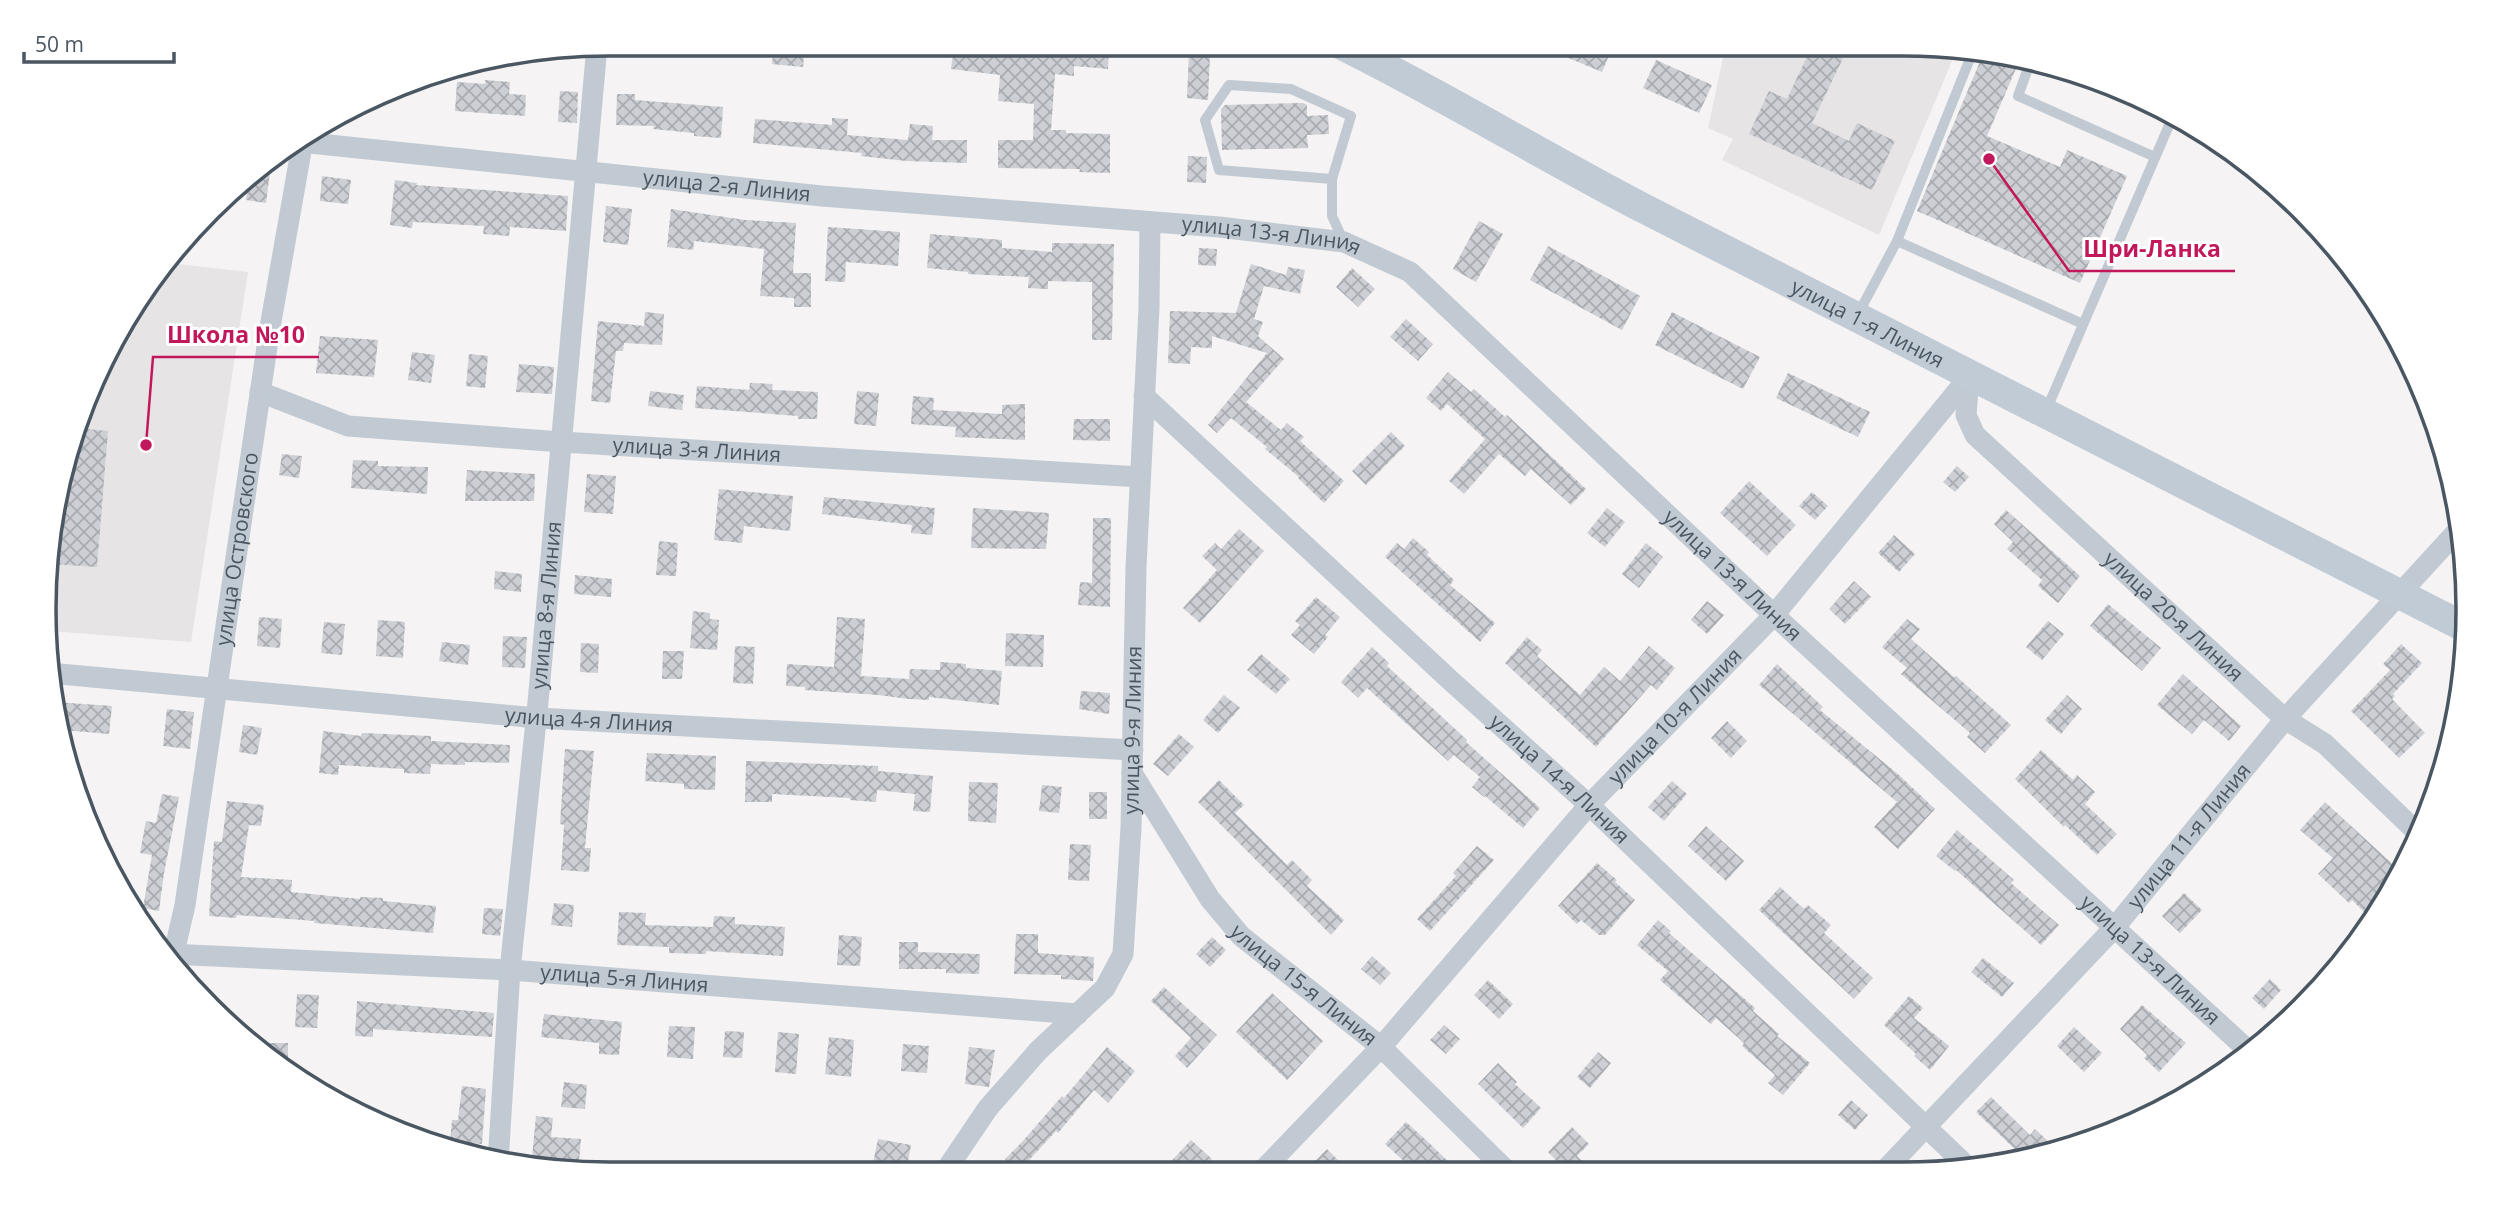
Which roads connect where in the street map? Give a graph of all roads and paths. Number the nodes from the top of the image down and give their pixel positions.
1 (596, 56) edge
2 (1363, 56) edge
3 (1969, 60) edge
4 (2027, 71) edge
5 (2169, 124) edge
6 (311, 143) edge
7 (301, 150) edge
8 (2155, 157) junction
9 (587, 172) junction
10 (1332, 179) junction
11 (1152, 222) junction
12 (1897, 241) junction
13 (1344, 242) junction
14 (1856, 319) junction
15 (2083, 324) junction
16 (1969, 377) junction
17 (260, 392) junction
18 (1144, 396) junction
19 (2044, 415) junction
20 (562, 442) junction
21 (1140, 477) junction
22 (2451, 538) edge
23 (2400, 595) junction
24 (1774, 615) junction
25 (2456, 623) edge
26 (60, 674) edge
27 (216, 688) junction
28 (537, 718) junction
29 (2285, 719) junction
30 (1133, 750) junction
31 (1132, 773) junction
32 (1589, 805) junction
33 (2411, 827) edge
34 (2115, 927) junction
35 (173, 950) edge
36 (178, 955) edge
37 (510, 970) junction
38 (1078, 1014) junction
39 (2243, 1046) edge
40 (1381, 1047) junction
41 (1925, 1127) junction
42 (499, 1150) edge
43 (1959, 1159) edge
44 (951, 1162) edge
45 (1272, 1162) edge
46 (1498, 1162) edge
47 (1892, 1162) edge

1 - 9 street, улица 8-я Линия
2 - 14 main road, улица 1-я Линия
3 - 12 lane
4 - 8 lane
5 - 8 lane
6 - 9 street, улица 2-я Линия
7 - 17 street, улица Островского
8 - 15 lane
9 - 11 street, улица 2-я Линия
9 - 20 street, улица 8-я Линия
10 - 10 lane
10 - 13 lane
11 - 13 street, улица 13-я Линия
11 - 18 street, улица 9-я Линия
12 - 14 lane
12 - 15 lane
13 - 24 street, улица 13-я Линия
14 - 16 main road, улица 1-я Линия
15 - 19 lane
16 - 19 main road, улица 1-я Линия
16 - 24 street, улица 10-я Линия
16 - 29 street, улица 20-я Линия
17 - 20 street, улица 3-я Линия
17 - 27 street, улица Островского
18 - 21 street, улица 9-я Линия
18 - 32 street, улица 14-я Линия
19 - 23 main road, улица 1-я Линия
20 - 21 street, улица 3-я Линия
20 - 28 street, улица 8-я Линия
21 - 30 street, улица 9-я Линия
22 - 23 street, улица 11-я Линия
23 - 25 main road, улица 1-я Линия
23 - 29 street, улица 11-я Линия
24 - 32 street, улица 10-я Линия
24 - 34 street, улица 13-я Линия
26 - 27 street, улица 4-я Линия
27 - 28 street, улица 4-я Линия
27 - 35 street, улица Островского
28 - 30 street, улица 4-я Линия
28 - 37 street, улица 8-я Линия
29 - 33 street, улица 20-я Линия
29 - 34 street, улица 11-я Линия
30 - 31 street, улица 9-я Линия
31 - 38 street, улица 9-я Линия
31 - 40 street, улица 15-я Линия
32 - 40 street, улица 10-я Линия
32 - 41 street, улица 14-я Линия
34 - 39 street, улица 13-я Линия
34 - 41 street, улица 11-я Линия
36 - 37 street, улица 5-я Линия
37 - 38 street, улица 5-я Линия
37 - 42 street, улица 8-я Линия
38 - 44 street, улица 9-я Линия
40 - 45 street, улица 10-я Линия
40 - 46 street, улица 15-я Линия
41 - 43 street, улица 14-я Линия
41 - 47 street, улица 11-я Линия

